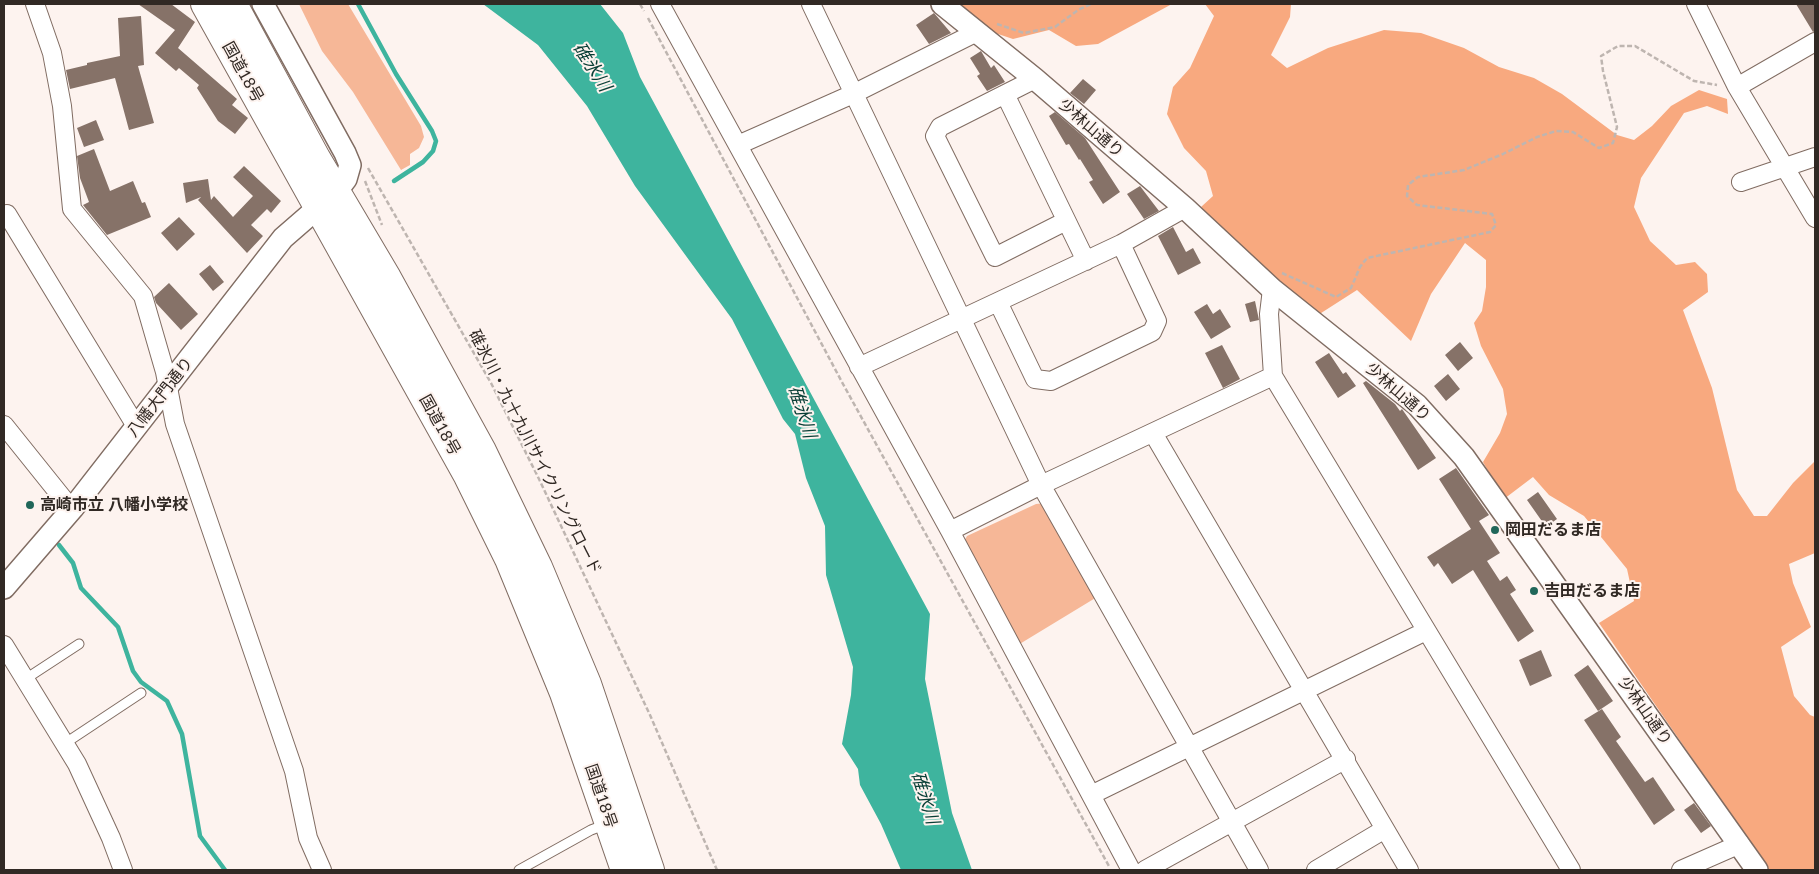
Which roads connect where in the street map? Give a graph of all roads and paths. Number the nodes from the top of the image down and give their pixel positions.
1 (35, 4) edge
2 (205, 4) edge
3 (233, 4) edge
4 (263, 4) edge
5 (640, 4) edge
6 (660, 4) edge
7 (811, 4) edge
8 (942, 4) edge
9 (1091, 4) edge
10 (1696, 4) edge
11 (969, 26) junction
12 (1815, 42) edge
13 (1035, 79) junction
14 (1737, 87) junction
15 (853, 94) junction
16 (1005, 94) junction
17 (738, 145) junction
18 (1815, 157) edge
19 (364, 160) dead end
20 (1784, 168) junction
21 (364, 178) dead end
22 (1741, 182) dead end
23 (327, 200) junction
24 (1185, 208) junction
25 (7, 214) dead end
26 (1815, 218) edge
27 (1066, 221) junction
28 (385, 232) dead end
29 (1121, 244) junction
30 (1086, 261) junction
31 (1245, 264) junction
32 (1272, 289) junction
33 (998, 302) junction
34 (402, 304) junction
35 (962, 319) junction
36 (412, 342) dead end
37 (859, 367) junction
38 (1273, 376) junction
39 (168, 388) junction
40 (4, 425) edge
41 (136, 426) junction
42 (1153, 433) junction
43 (1041, 485) junction
44 (73, 508) junction
45 (512, 513) junction
46 (950, 531) junction
47 (520, 555) dead end
48 (4, 588) edge
49 (539, 595) dead end
50 (547, 629) junction
51 (1426, 631) junction
52 (79, 644) dead end
53 (4, 645) edge
54 (24, 680) junction
55 (1305, 690) junction
56 (141, 693) dead end
57 (64, 744) junction
58 (1189, 746) junction
59 (1346, 759) junction
60 (1091, 795) junction
61 (622, 820) junction
62 (1230, 822) junction
63 (1385, 829) junction
64 (1740, 844) junction
65 (1327, 867) edge
66 (123, 870) edge
67 (322, 870) edge
68 (519, 870) edge
69 (625, 870) edge
70 (650, 870) edge
71 (716, 870) edge
72 (1111, 870) edge
73 (1132, 870) edge
74 (1145, 870) edge
75 (1258, 870) edge
76 (1409, 870) edge
77 (1571, 870) edge
78 (1681, 870) edge
79 (1757, 870) edge

1 - 39 street
2 - 23 highway, 国道18号
3 - 23 highway, 国道18号
4 - 23 street
5 - 72 path
6 - 17 street
7 - 15 street
8 - 11 street, 少林山通り
9 - 11 path
10 - 14 street
11 - 13 street, 少林山通り
11 - 15 street
12 - 14 street
13 - 16 street
13 - 24 street, 少林山通り
14 - 20 street
14 - 31 path
15 - 17 street
15 - 35 street
16 - 27 street
16 - 27 street
17 - 37 street
18 - 20 street
19 - 71 path, 碓氷川・九十九川サイクリングロード
20 - 22 street
20 - 26 street
21 - 28 path
23 - 34 highway, 国道18号
23 - 39 street, 八幡大門通り
23 - 50 highway, 国道18号
24 - 29 street
24 - 31 street, 少林山通り
25 - 41 street
27 - 30 street
29 - 30 street
29 - 33 street
30 - 33 street
31 - 32 street, 少林山通り
32 - 38 street
32 - 64 street, 少林山通り
33 - 35 street
34 - 36 lane
34 - 45 highway, 国道18号
35 - 37 street
35 - 43 street
37 - 46 street
38 - 42 street
38 - 51 street
39 - 41 street, 八幡大門通り
39 - 67 street
40 - 44 street
41 - 44 street, 八幡大門通り
42 - 43 street
42 - 55 street
43 - 46 street
43 - 58 street
44 - 48 street, 八幡大門通り
45 - 47 lane
45 - 61 highway, 国道18号
46 - 60 street
49 - 50 lane
50 - 61 highway, 国道18号
51 - 55 street
51 - 77 street
52 - 54 lane
53 - 54 street
54 - 57 street
55 - 58 street
55 - 59 street
56 - 57 lane
57 - 66 street
58 - 60 street
58 - 62 street
59 - 62 street
59 - 63 street
60 - 73 street
61 - 68 lane
61 - 69 highway, 国道18号
61 - 70 highway, 国道18号
62 - 74 street
62 - 75 street
63 - 65 street
63 - 76 street
64 - 78 street
64 - 79 street, 少林山通り

